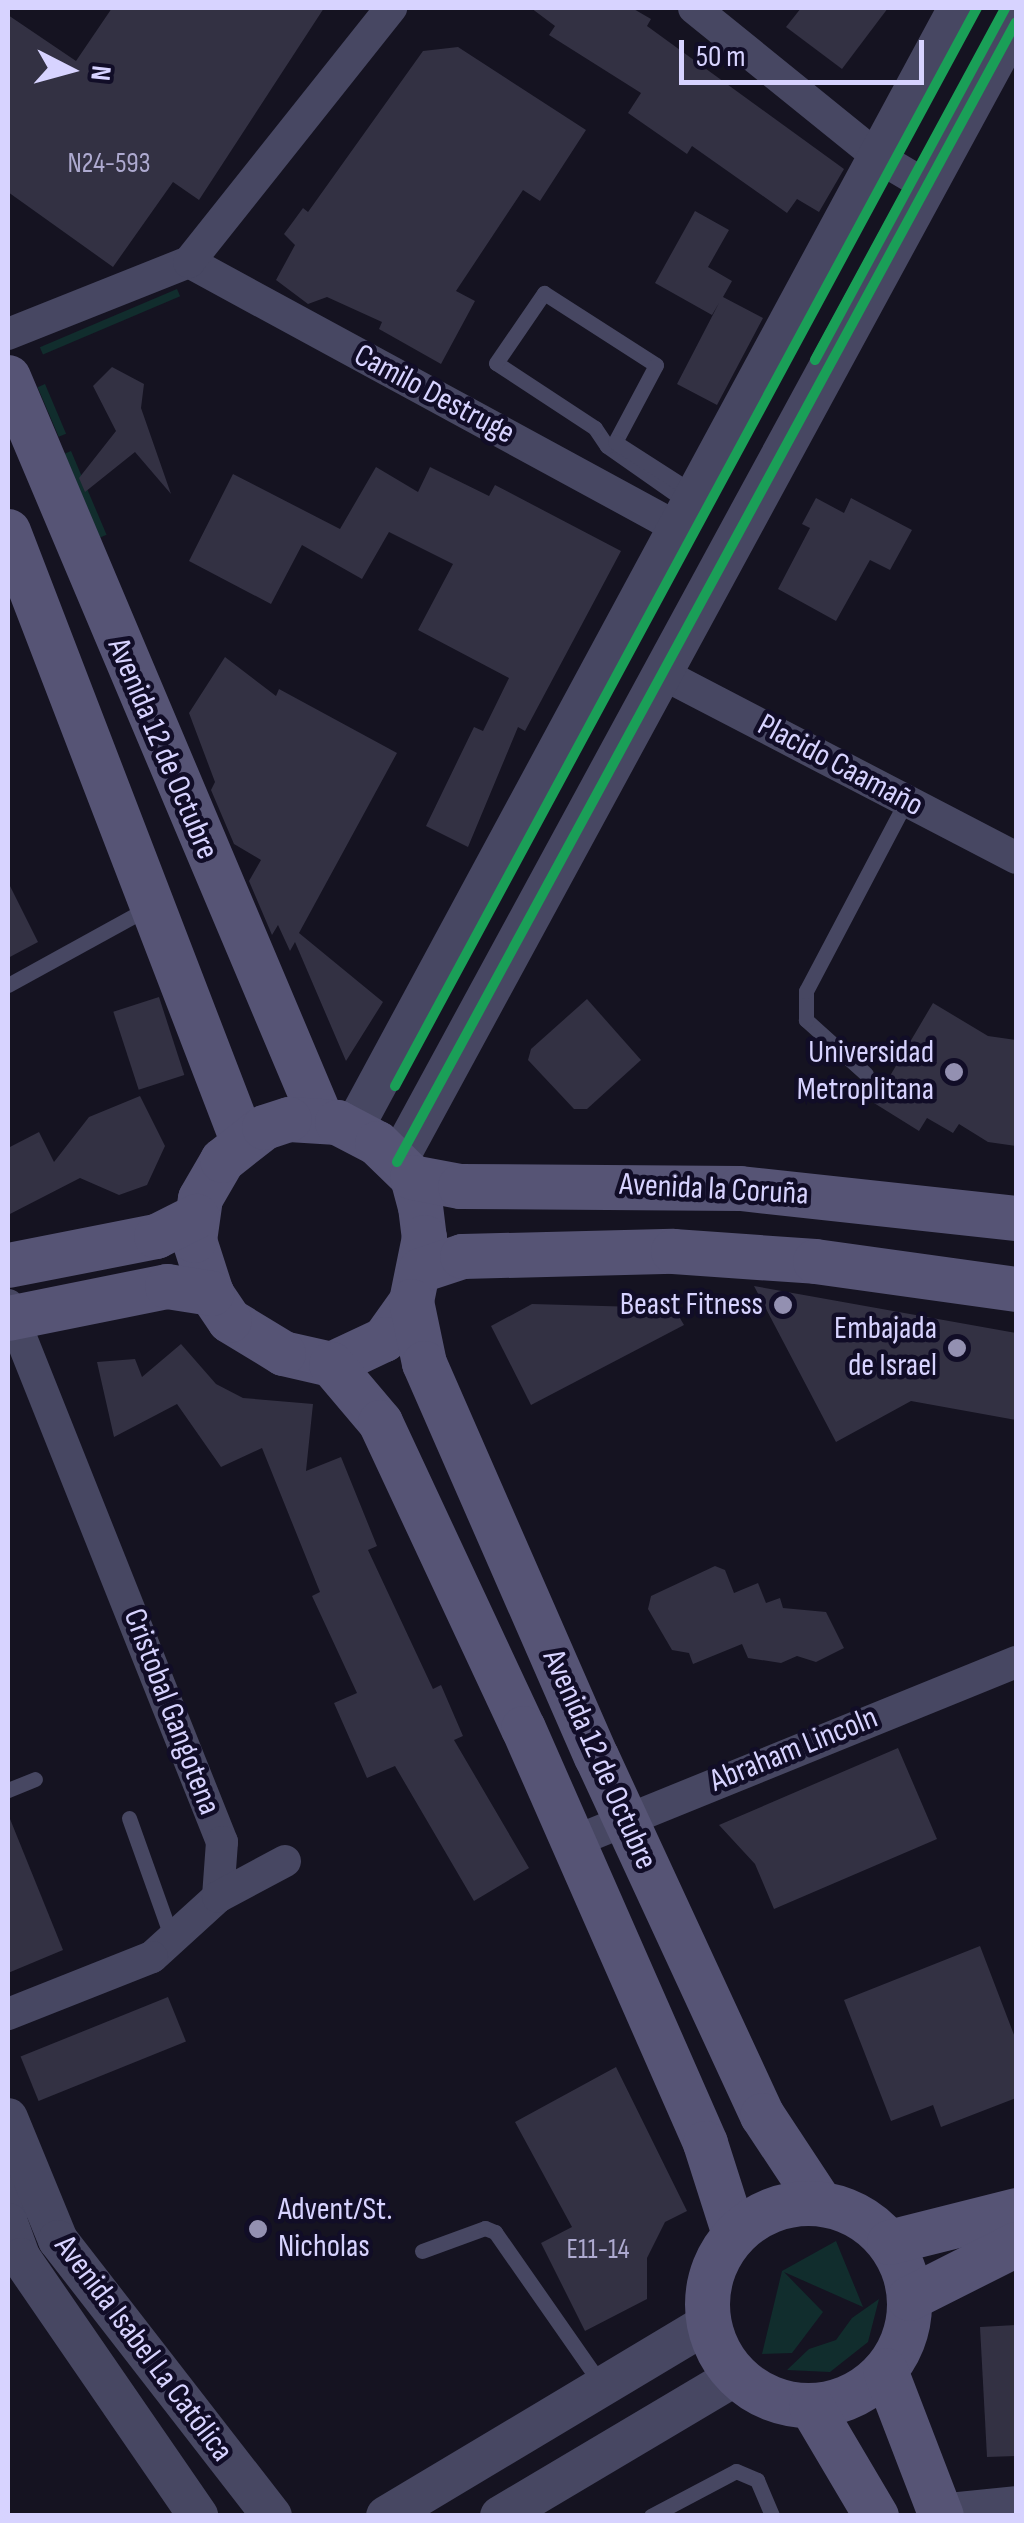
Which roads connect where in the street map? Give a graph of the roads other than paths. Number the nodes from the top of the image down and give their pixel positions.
1 (391, 8) edge
2 (694, 8) edge
3 (958, 8) edge
4 (1016, 22) edge
5 (878, 157) junction
6 (930, 187) junction
7 (189, 262) junction
8 (8, 334) edge
9 (8, 378) edge
10 (689, 509) junction
11 (8, 531) edge
12 (663, 674) junction
13 (906, 801) junction
14 (1016, 858) edge
15 (156, 904) junction
16 (8, 985) edge
17 (866, 1074) dead end
18 (337, 1124) junction
19 (242, 1140) junction
20 (405, 1169) junction
21 (196, 1216) junction
22 (1016, 1218) edge
23 (8, 1264) edge
24 (416, 1286) junction
25 (1016, 1290) edge
26 (211, 1292) junction
27 (10, 1313) edge
28 (331, 1364) junction
29 (1016, 1662) edge
30 (36, 1779) dead end
31 (8, 1790) edge
32 (129, 1818) dead end
33 (625, 1818) junction
34 (573, 1842) junction
35 (284, 1861) dead end
36 (218, 1897) junction
37 (172, 1940) junction
38 (8, 2014) edge
39 (8, 2118) edge
40 (820, 2203) junction
41 (1016, 2210) edge
42 (17, 2226) edge
43 (734, 2234) junction
44 (889, 2242) junction
45 (1016, 2244) edge
46 (422, 2251) dead end
47 (909, 2298) junction
48 (708, 2323) junction
49 (885, 2370) junction
50 (736, 2376) junction
51 (601, 2384) junction
52 (811, 2406) junction
53 (1016, 2502) edge
54 (680, 2508) edge
55 (510, 2513) edge
56 (940, 2513) edge
57 (198, 2516) edge
58 (272, 2516) edge
59 (386, 2516) edge
60 (651, 2516) edge
61 (772, 2516) edge
62 (876, 2516) edge

1 - 7 street
2 - 5 street
3 - 5 street
4 - 6 street
5 - 6 street
5 - 10 street
6 - 12 street
7 - 8 street
7 - 10 street, Camilo Destruge
9 - 18 main road, Avenida 12 de Octubre
10 - 10 lane
10 - 18 street
11 - 15 main road, Avenida 12 de Octubre
12 - 13 street, Placido Caamaño
12 - 20 street
13 - 14 street, Placido Caamaño
13 - 17 lane
15 - 16 lane
15 - 19 main road, Avenida 12 de Octubre
18 - 19 main road
18 - 20 main road
19 - 21 main road
20 - 22 main road, Avenida la Coruña
20 - 24 main road
21 - 23 main road
21 - 26 main road
24 - 25 main road, Avenida la Coruña
24 - 28 main road
24 - 33 main road, Avenida 12 de Octubre
26 - 27 main road
26 - 28 main road
27 - 36 street, Cristobal Gangotena
28 - 34 main road, Avenida 12 de Octubre
29 - 33 street, Abraham Lincoln
30 - 31 lane
32 - 37 lane
33 - 34 street, Abraham Lincoln
33 - 40 main road, Avenida 12 de Octubre
34 - 43 main road, Avenida 12 de Octubre
35 - 36 street
36 - 37 street
37 - 38 street
39 - 42 street, Avenida Isabel La Católica
40 - 43 main road
40 - 44 main road
41 - 44 main road
42 - 57 street, Avenida Isabel La Católica
42 - 58 street, Avenida Isabel La Católica
43 - 48 main road
44 - 47 main road
45 - 47 main road
46 - 51 lane
47 - 49 main road
48 - 50 main road
48 - 51 street
49 - 52 main road
49 - 56 main road
50 - 52 main road
50 - 55 street
51 - 59 street
52 - 62 main road
53 - 56 street
54 - 60 lane
54 - 61 lane

